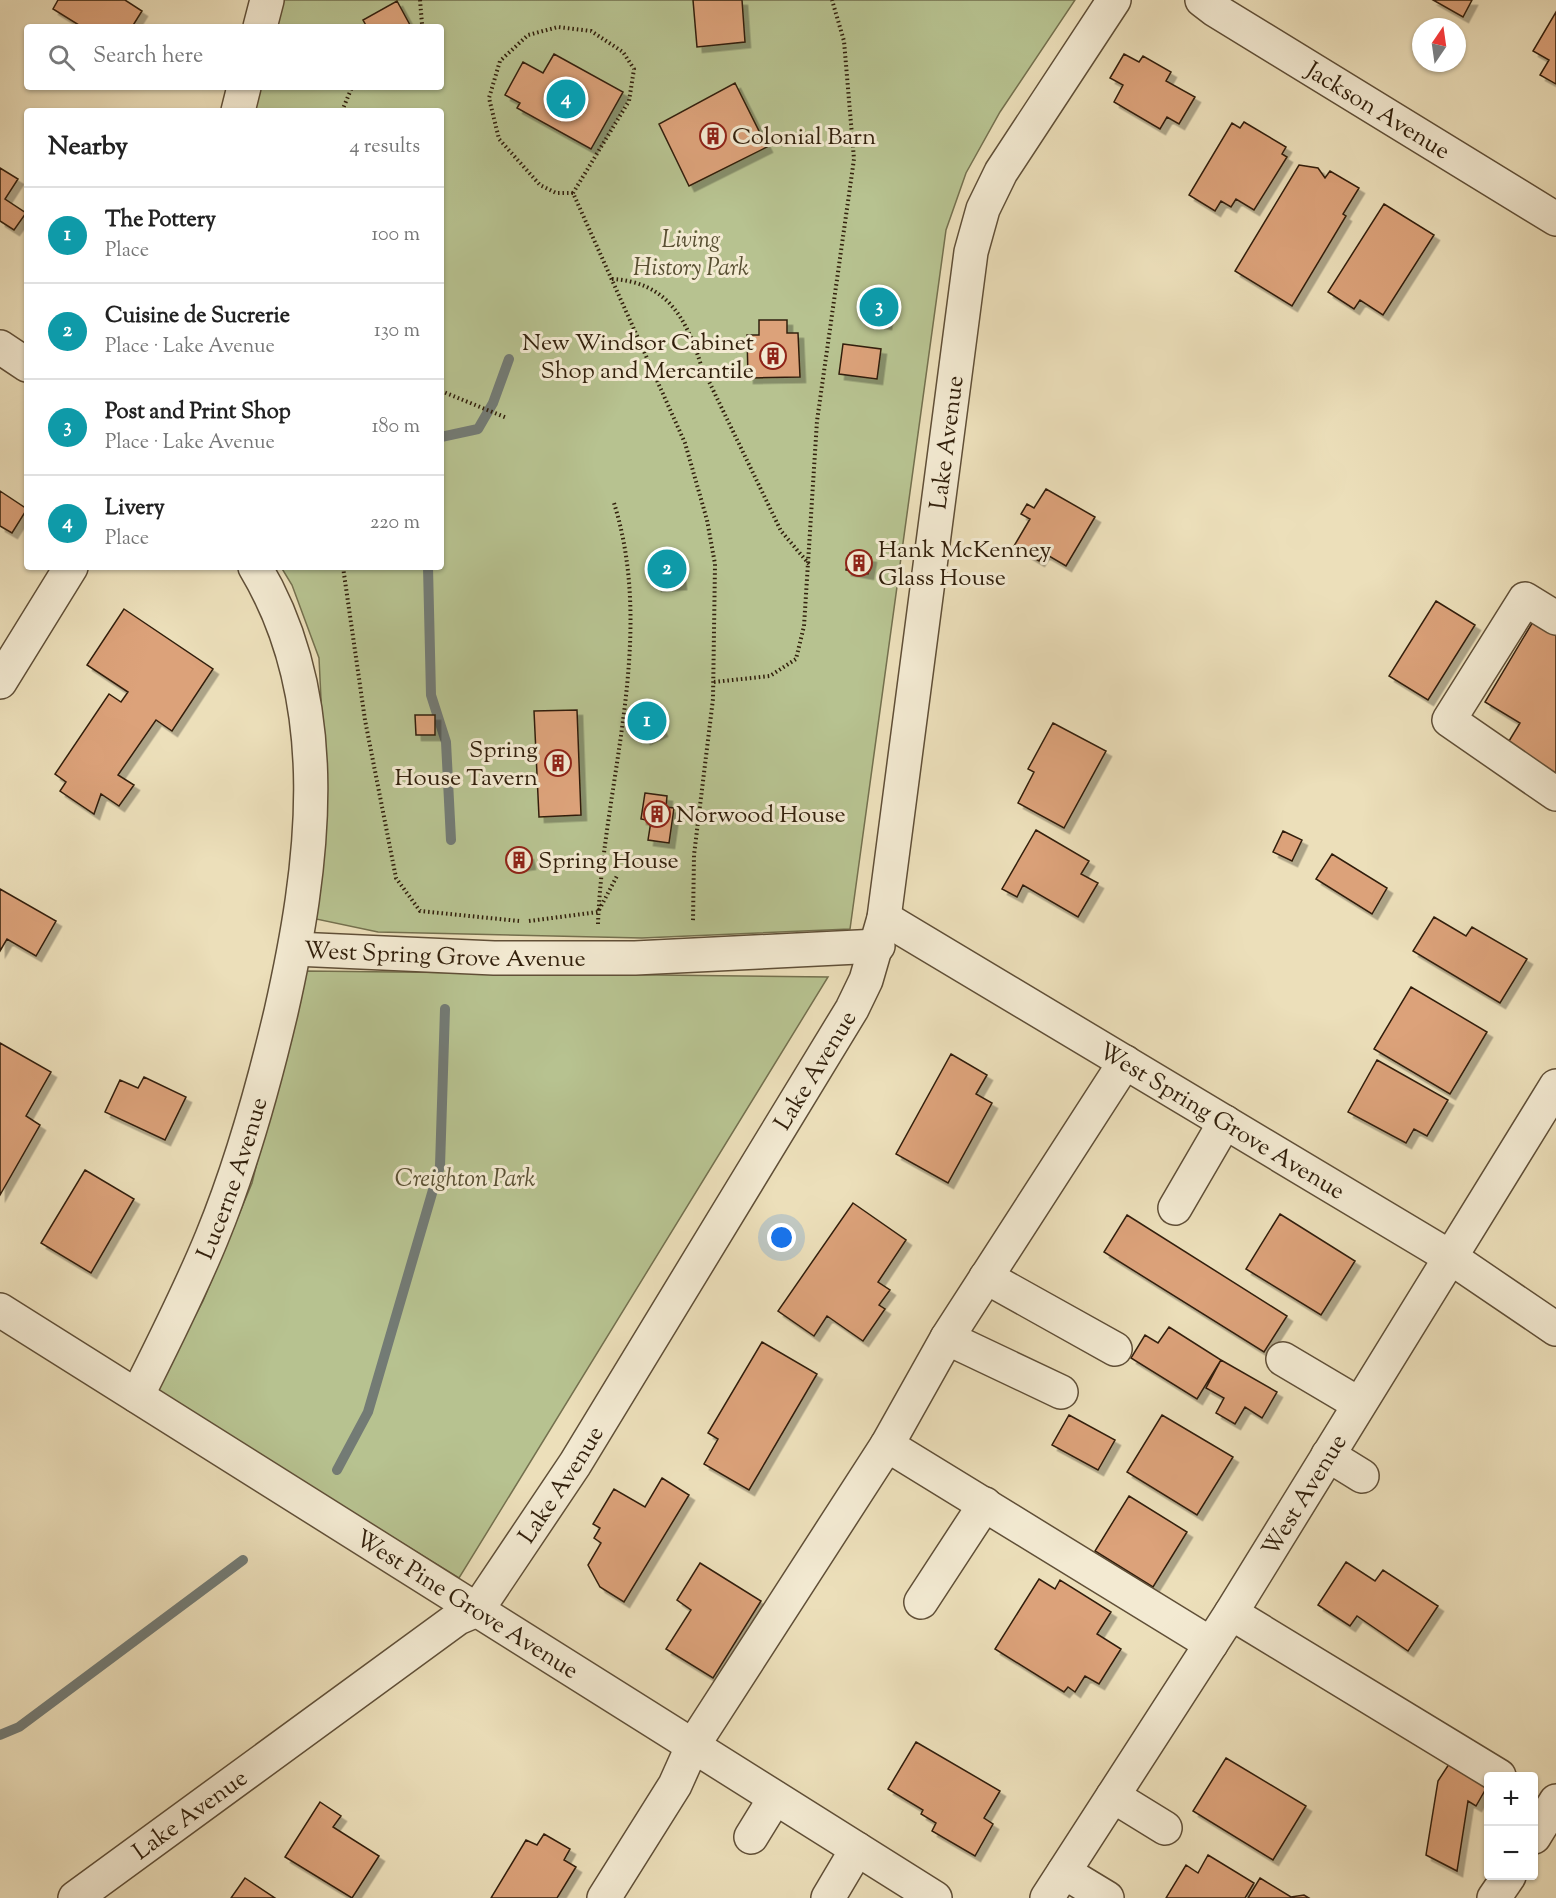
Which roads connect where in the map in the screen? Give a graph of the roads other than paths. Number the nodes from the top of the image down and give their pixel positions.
1 (267, 0) edge
2 (1114, 0) edge
3 (1202, 0) edge
4 (261, 24) edge
5 (243, 90) edge
6 (239, 108) edge
7 (1556, 219) edge
8 (0, 347) edge
9 (24, 362) edge
10 (69, 570) edge
11 (256, 570) edge
12 (1556, 618) edge
13 (0, 682) edge
14 (1556, 794) edge
15 (881, 932) junction
16 (295, 949) junction
17 (1125, 1062) junction
18 (1556, 1086) edge
19 (1225, 1122) junction
20 (1175, 1208) dead end
21 (1450, 1257) junction
22 (986, 1277) junction
23 (0, 1310) edge
24 (1556, 1329) edge
25 (947, 1338) junction
26 (1115, 1349) dead end
27 (1283, 1359) dead end
28 (1061, 1392) dead end
29 (137, 1396) junction
30 (1359, 1404) junction
31 (887, 1445) junction
32 (1328, 1455) junction
33 (1362, 1476) dead end
34 (985, 1504) junction
35 (921, 1602) dead end
36 (477, 1610) junction
37 (1231, 1613) junction
38 (1211, 1644) junction
39 (692, 1747) junction
40 (1492, 1772) edge
41 (1113, 1796) junction
42 (776, 1798) junction
43 (1549, 1804) edge
44 (1538, 1826) edge
45 (1165, 1828) dead end
46 (751, 1837) dead end
47 (857, 1849) junction
48 (1506, 1880) edge
49 (1056, 1885) edge
50 (75, 1898) edge
51 (604, 1898) edge
52 (828, 1898) edge
53 (935, 1898) edge
54 (1107, 1898) edge
55 (1494, 1898) edge

1 - 4 street
2 - 15 street, Lake Avenue
3 - 7 street, Jackson Avenue
5 - 6 street
8 - 9 street
10 - 13 street
11 - 16 street, West Spring Grove Avenue
12 - 14 street
15 - 16 street, West Spring Grove Avenue
15 - 17 street, West Spring Grove Avenue
15 - 36 street, Lake Avenue
16 - 29 street, Lucerne Avenue
17 - 19 street, West Spring Grove Avenue
17 - 22 street
18 - 21 street, West Avenue
19 - 20 street
19 - 21 street, West Spring Grove Avenue
21 - 24 street, West Spring Grove Avenue
21 - 30 street, West Avenue
22 - 25 street
22 - 26 street
23 - 29 street, West Pine Grove Avenue
25 - 28 street
25 - 31 street
27 - 30 street
29 - 36 street, West Pine Grove Avenue
30 - 32 street, West Avenue
31 - 34 street
31 - 39 street
32 - 33 street
32 - 37 street, West Avenue
34 - 35 street
34 - 38 street
36 - 39 street, West Pine Grove Avenue
36 - 50 street, Lake Avenue
37 - 38 street, West Avenue
37 - 40 street
38 - 41 street, West Avenue
39 - 42 street, West Pine Grove Avenue
39 - 51 street
41 - 45 street
41 - 49 street, West Avenue
42 - 46 street
42 - 47 street, West Pine Grove Avenue
43 - 44 street
47 - 52 street
47 - 53 street, West Pine Grove Avenue
48 - 55 street
49 - 54 street

